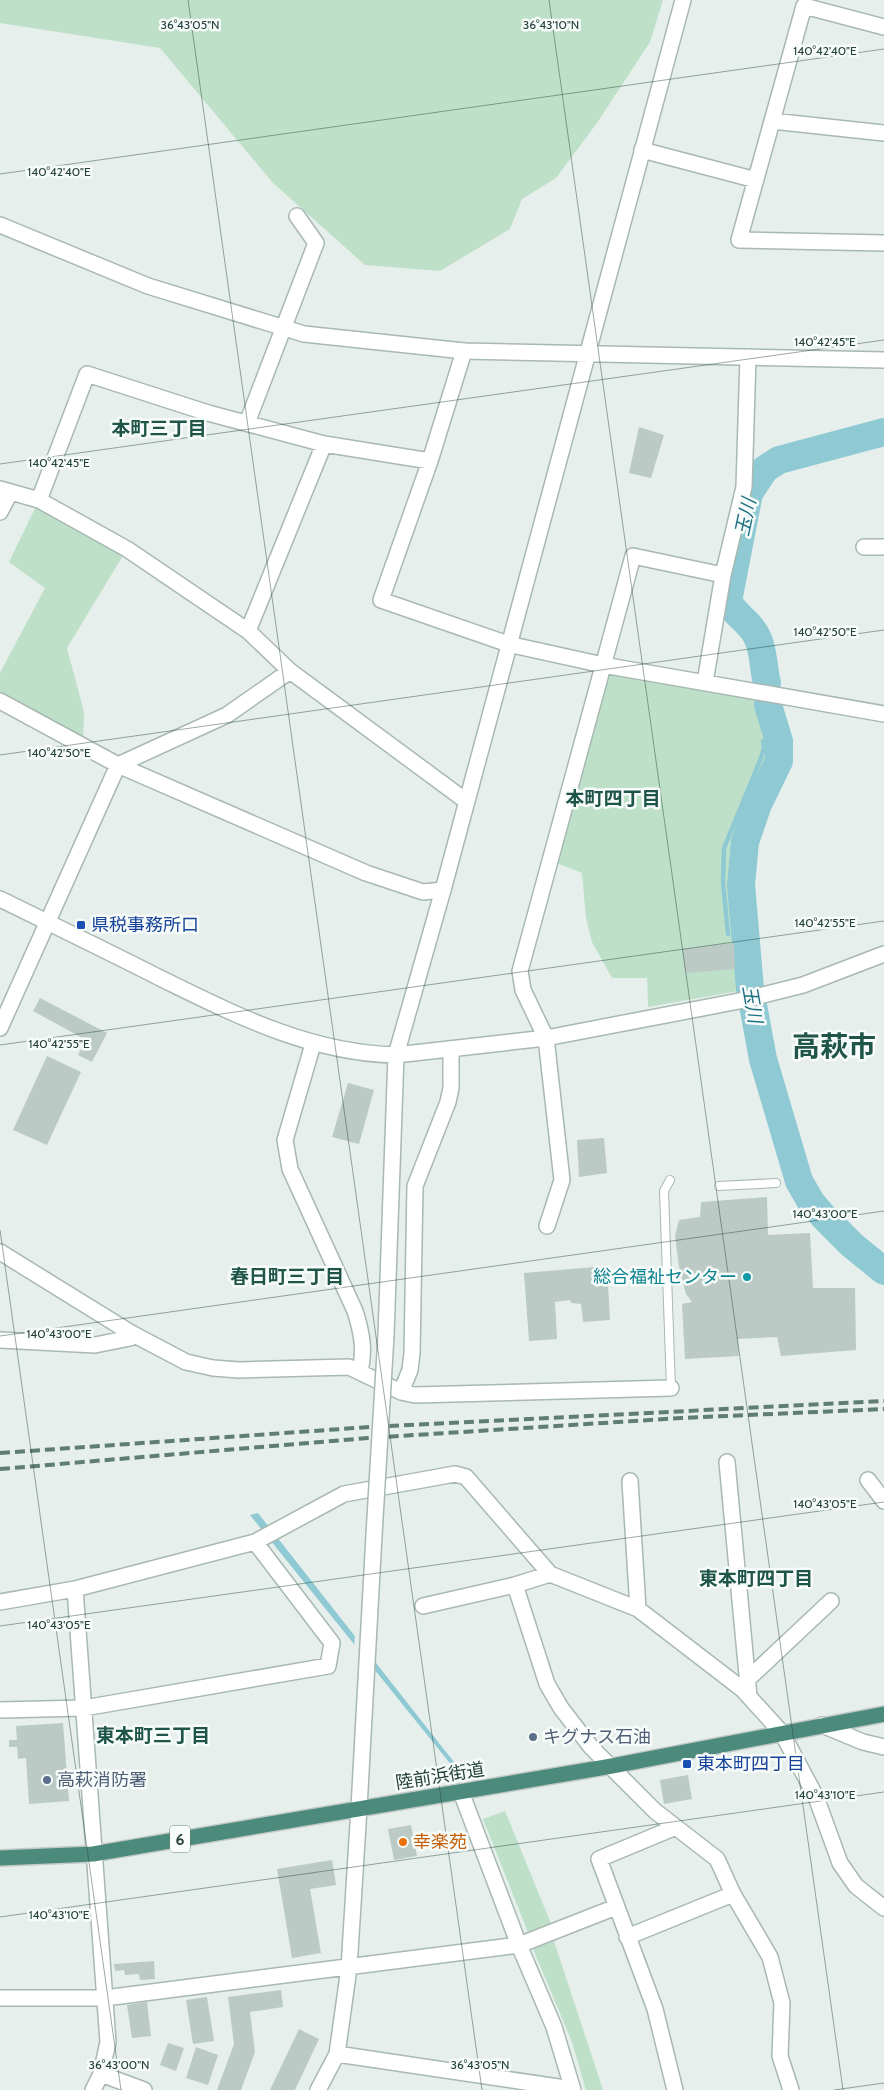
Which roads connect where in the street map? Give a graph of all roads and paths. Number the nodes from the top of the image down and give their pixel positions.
1 (682, 0) edge
2 (884, 27) edge
3 (772, 121) junction
4 (884, 132) edge
5 (642, 150) junction
6 (756, 180) junction
7 (297, 216) dead end
8 (0, 225) edge
9 (884, 243) edge
10 (284, 328) junction
11 (464, 351) junction
12 (589, 353) junction
13 (748, 356) junction
14 (884, 360) edge
15 (246, 423) junction
16 (324, 444) junction
17 (430, 461) junction
18 (5, 491) edge
19 (39, 500) junction
20 (0, 512) edge
21 (864, 547) dead end
22 (884, 547) edge
23 (723, 575) junction
24 (248, 631) junction
25 (508, 644) junction
26 (604, 665) junction
27 (290, 671) junction
28 (705, 682) junction
29 (0, 701) edge
30 (884, 714) edge
31 (118, 766) junction
32 (466, 802) junction
33 (443, 890) junction
34 (0, 899) edge
35 (47, 922) junction
36 (884, 954) edge
37 (0, 1028) edge
38 (546, 1038) junction
39 (313, 1044) junction
40 (451, 1049) junction
41 (396, 1055) junction
42 (670, 1180) dead end
43 (776, 1183) dead end
44 (719, 1186) dead end
45 (547, 1226) dead end
46 (0, 1252) edge
47 (131, 1333) junction
48 (0, 1340) edge
49 (360, 1372) junction
50 (671, 1388) joint
51 (401, 1392) junction
52 (727, 1462) dead end
53 (868, 1480) dead end
54 (630, 1481) dead end
55 (884, 1501) edge
56 (255, 1542) junction
57 (550, 1574) junction
58 (515, 1586) junction
59 (75, 1589) junction
60 (831, 1601) dead end
61 (0, 1602) edge
62 (423, 1606) dead end
63 (638, 1609) junction
64 (748, 1679) junction
65 (749, 1696) junction
66 (84, 1708) junction
67 (0, 1710) edge
68 (884, 1714) edge
69 (822, 1725) junction
70 (782, 1733) junction
71 (884, 1747) edge
72 (612, 1766) junction
73 (461, 1792) junction
74 (359, 1808) junction
75 (676, 1827) junction
76 (93, 1854) junction
77 (0, 1858) edge
78 (733, 1894) junction
79 (616, 1907) junction
80 (884, 1908) edge
81 (627, 1938) junction
82 (519, 1945) junction
83 (349, 1968) junction
84 (0, 1998) edge
85 (106, 1998) junction
86 (337, 2054) junction
87 (101, 2074) junction
88 (93, 2090) edge
89 (144, 2090) edge
90 (318, 2090) edge
91 (573, 2090) edge
92 (675, 2090) edge
93 (791, 2090) edge

1 - 5 street
2 - 3 street
3 - 4 street
3 - 6 street
5 - 6 street
5 - 12 street
6 - 9 street
7 - 10 street
8 - 10 street
10 - 11 street
10 - 15 street
11 - 12 street
11 - 17 street
12 - 13 street
12 - 25 street
13 - 14 street
13 - 23 street
15 - 16 street
15 - 19 street
16 - 17 street
16 - 24 street
17 - 25 street
18 - 19 street
18 - 20 street
19 - 24 street
21 - 22 street
23 - 26 street
23 - 28 street
24 - 27 street
25 - 26 street
25 - 32 street
26 - 28 street
26 - 38 street
27 - 31 street
27 - 32 street
28 - 30 street
29 - 31 street
31 - 33 street
31 - 35 street
32 - 33 street
33 - 41 street
34 - 35 street
35 - 37 street
35 - 39 street
36 - 38 street
38 - 40 street
38 - 45 street
39 - 41 street
39 - 49 street
40 - 41 street
40 - 51 street
41 - 74 street, bridge
42 - 50 lane
43 - 44 lane
46 - 47 street
47 - 48 street
47 - 49 street
49 - 51 street
50 - 51 street
52 - 64 street
53 - 55 street
54 - 63 street
56 - 57 street
56 - 59 street
56 - 66 street
57 - 58 street
57 - 63 street
58 - 62 street
58 - 72 street
59 - 61 street
59 - 66 street
60 - 64 street
63 - 65 street
64 - 65 street
65 - 70 street
66 - 67 street
66 - 76 street
68 - 69 highway, 陸前浜街道 / 6
69 - 70 highway, 陸前浜街道 / 6
69 - 71 street
70 - 72 highway, 陸前浜街道 / 6
70 - 80 street
72 - 73 highway, 陸前浜街道 / 6
72 - 75 street
73 - 74 highway, 陸前浜街道 / 6
73 - 82 street
74 - 76 highway, 陸前浜街道 / 6
74 - 83 street
75 - 78 street
75 - 79 street
76 - 77 highway, 陸前浜街道 / 6
76 - 85 street
78 - 81 street
78 - 93 street
79 - 81 street
79 - 82 street
81 - 92 street
82 - 83 street
82 - 91 street
83 - 85 street
83 - 86 street
84 - 85 street
85 - 87 street
86 - 90 street
86 - 91 street
87 - 88 street
87 - 89 street

